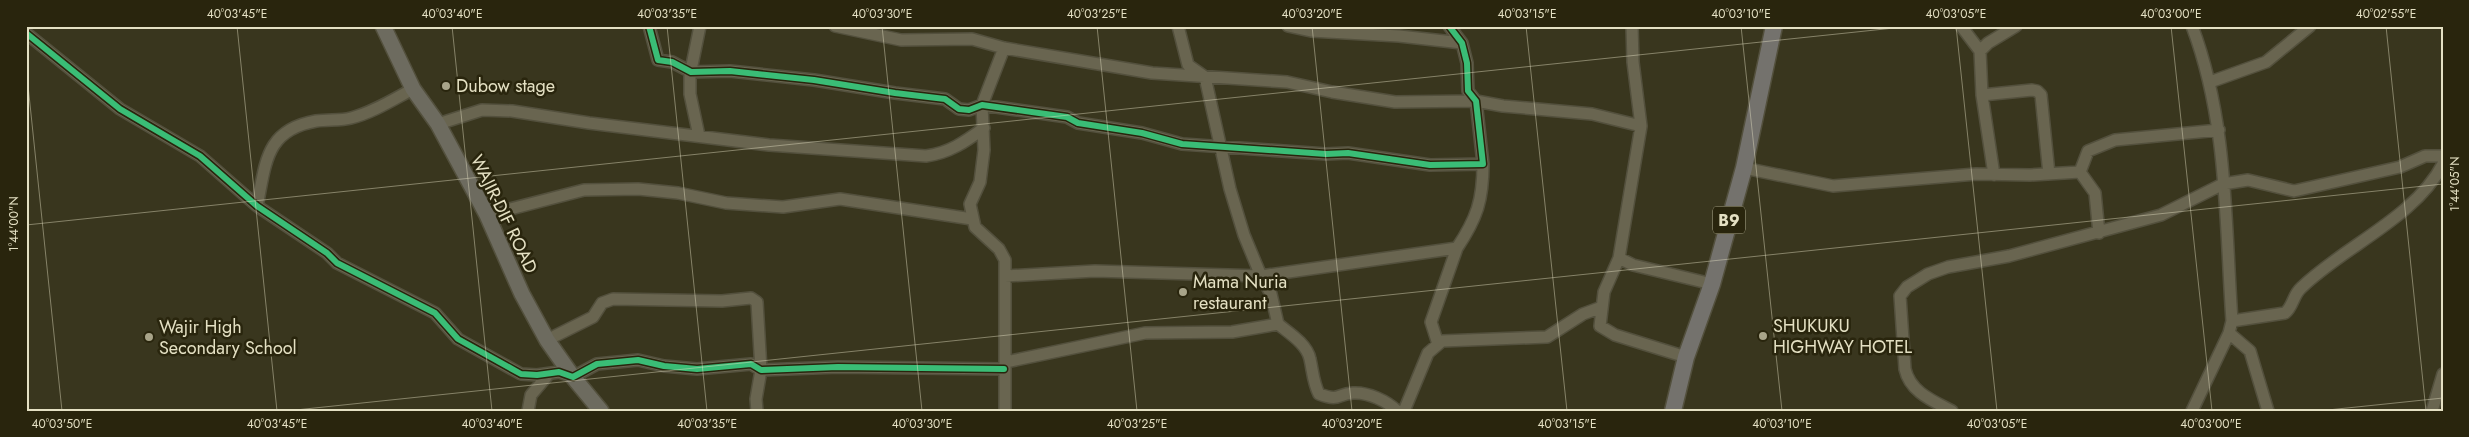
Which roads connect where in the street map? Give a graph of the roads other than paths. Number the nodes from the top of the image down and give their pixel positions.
1 (383, 26) edge
2 (649, 26) edge
3 (700, 26) edge
4 (835, 26) edge
5 (1178, 26) edge
6 (1288, 26) edge
7 (1449, 26) edge
8 (1632, 26) edge
9 (1774, 26) edge
10 (1961, 26) edge
11 (2016, 26) edge
12 (2192, 26) edge
13 (2310, 26) edge
14 (26, 33) edge
15 (1462, 43) junction
16 (1004, 48) junction
17 (1980, 51) junction
18 (691, 72) junction
19 (1205, 77) junction
20 (2210, 82) junction
21 (414, 89) junction
22 (1982, 95) junction
23 (1476, 101) junction
24 (982, 105) junction
25 (438, 124) junction
26 (1641, 126) junction
27 (984, 128) junction
28 (2219, 130) junction
29 (699, 136) junction
30 (1222, 146) junction
31 (2443, 156) edge
32 (1483, 164) junction
33 (2443, 164) edge
34 (1744, 168) junction
35 (2080, 172) junction
36 (1994, 174) junction
37 (2049, 174) junction
38 (2224, 184) junction
39 (257, 206) junction
40 (487, 215) junction
41 (972, 219) junction
42 (2099, 233) junction
43 (1457, 248) junction
44 (1619, 258) junction
45 (1005, 276) junction
46 (1261, 276) junction
47 (1712, 284) junction
48 (1602, 306) junction
49 (2232, 321) junction
50 (1278, 324) junction
51 (2229, 333) junction
52 (547, 340) junction
53 (1438, 344) junction
54 (1686, 357) junction
55 (1005, 365) junction
56 (762, 370) junction
57 (2443, 374) edge
58 (548, 375) junction
59 (572, 377) junction
60 (528, 411) edge
61 (601, 411) edge
62 (758, 411) edge
63 (1005, 411) edge
64 (1398, 411) edge
65 (1404, 411) edge
66 (1673, 411) edge
67 (1952, 411) edge
68 (2192, 411) edge
69 (2268, 411) edge
70 (2432, 411) edge

1 - 21 main road, WAJIR-DIF ROAD
2 - 18 street
3 - 18 street
4 - 16 street
5 - 19 street
6 - 15 street
7 - 15 street
8 - 26 street
9 - 34 highway, B9
10 - 17 street
11 - 17 street
12 - 20 street
13 - 20 street
14 - 39 street
15 - 23 street
16 - 19 street
16 - 24 street
17 - 22 street
18 - 24 street
18 - 29 street
19 - 23 street
19 - 30 street
20 - 28 street
21 - 25 main road, WAJIR-DIF ROAD
21 - 39 street
22 - 36 street
22 - 37 street
23 - 26 street
23 - 32 street
24 - 27 street
24 - 30 street
25 - 29 street
25 - 40 main road, WAJIR-DIF ROAD
26 - 44 street
27 - 29 street
27 - 41 street
28 - 35 street
28 - 38 street
30 - 32 street
30 - 46 street
31 - 38 street
32 - 43 street
33 - 49 street
34 - 36 street
34 - 47 highway, B9
35 - 37 street
35 - 42 street
36 - 37 street
38 - 42 street
38 - 49 street
39 - 58 street
40 - 41 street
40 - 52 main road, WAJIR-DIF ROAD
41 - 45 street
42 - 67 street
43 - 46 street
43 - 53 street
44 - 47 street
44 - 48 street
45 - 46 street
45 - 55 street
46 - 50 street
47 - 54 highway, B9
48 - 53 street
48 - 54 street
49 - 51 street
50 - 55 street
50 - 64 street
51 - 68 street
51 - 69 street
52 - 56 street
52 - 59 main road, WAJIR-DIF ROAD
53 - 65 street
54 - 66 highway, B9
55 - 56 street
55 - 63 street
56 - 59 street
56 - 62 street
57 - 70 street
58 - 59 street
58 - 60 street
59 - 61 main road, WAJIR-DIF ROAD

